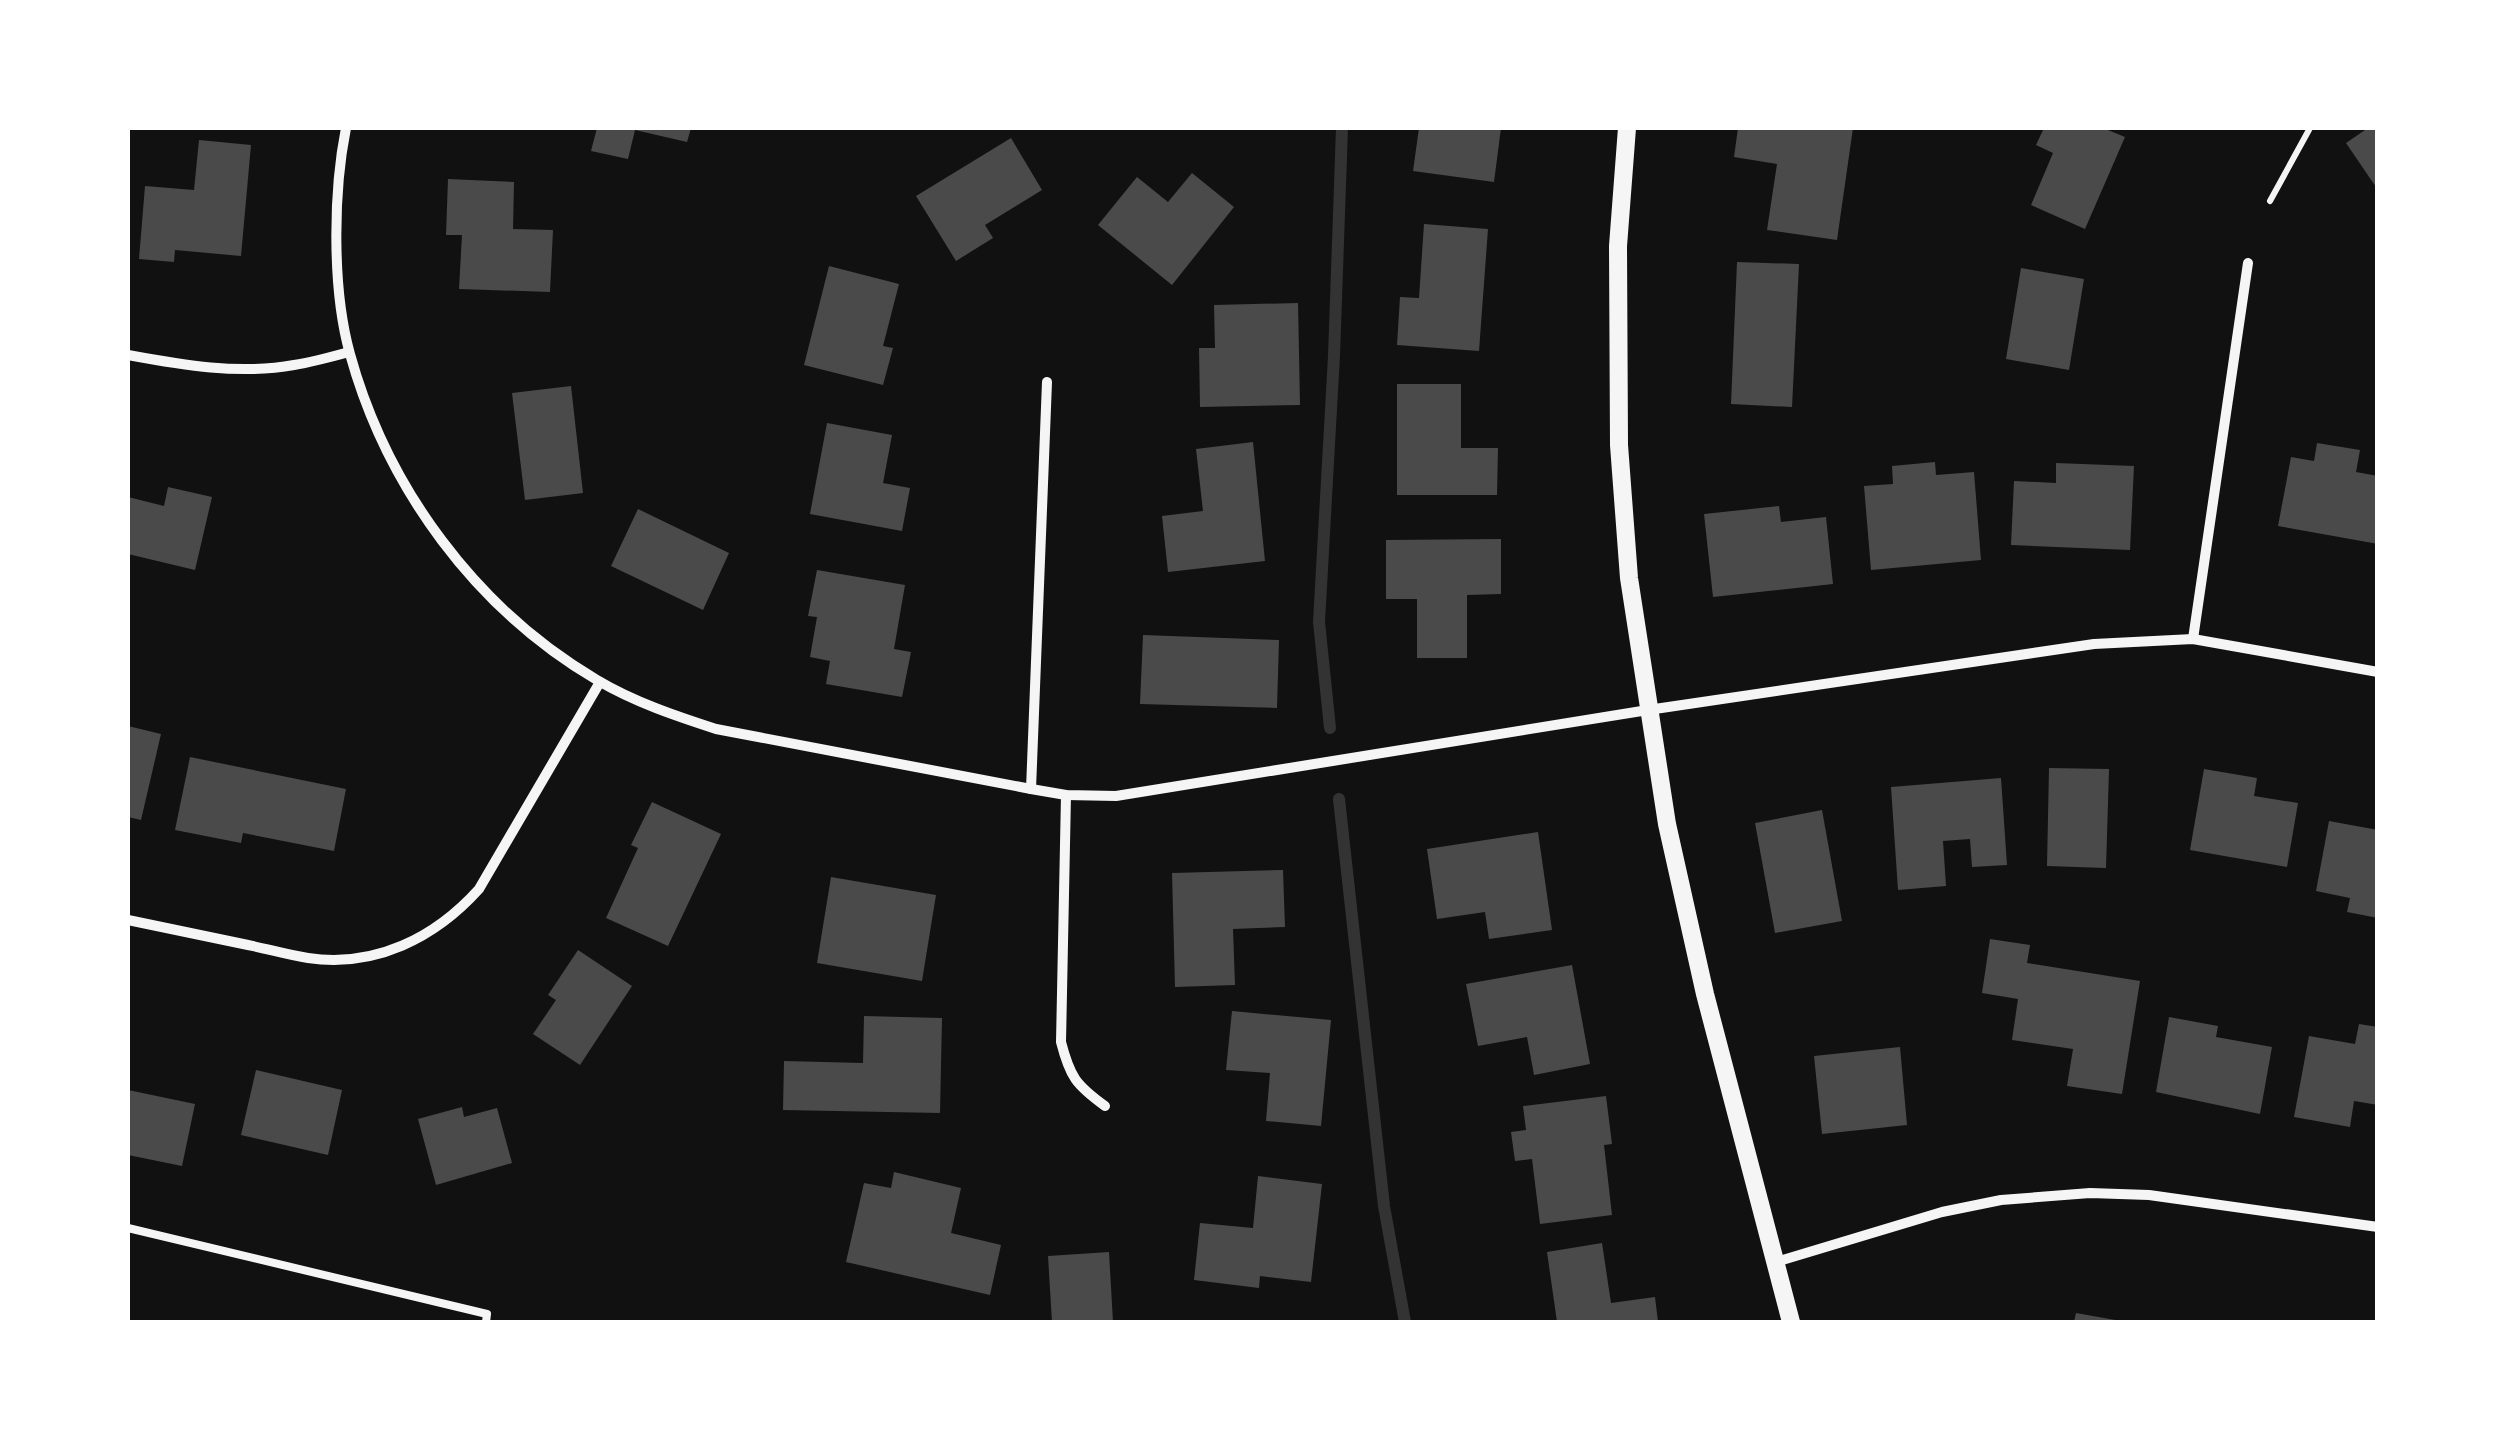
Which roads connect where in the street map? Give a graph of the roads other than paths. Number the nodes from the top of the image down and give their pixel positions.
1 (346, 128) edge
2 (1626, 128) edge
3 (2248, 262) dead end
4 (349, 352) junction
5 (128, 355) edge
6 (1047, 382) dead end
7 (2193, 639) junction
8 (2378, 672) edge
9 (600, 682) junction
10 (1648, 710) junction
11 (1031, 790) junction
12 (1066, 795) junction
13 (128, 920) edge
14 (1105, 1106) dead end
15 (2378, 1226) edge
16 (128, 1228) edge
17 (1776, 1262) junction
18 (486, 1322) edge
19 (1791, 1322) edge

1 - 4 street
2 - 10 street
3 - 7 street
4 - 5 street
4 - 9 street
6 - 11 street
7 - 8 street
7 - 10 street
9 - 11 street
9 - 13 street
10 - 12 street
10 - 17 street
11 - 12 street
12 - 14 street
15 - 17 street
16 - 18 lane
17 - 19 street

